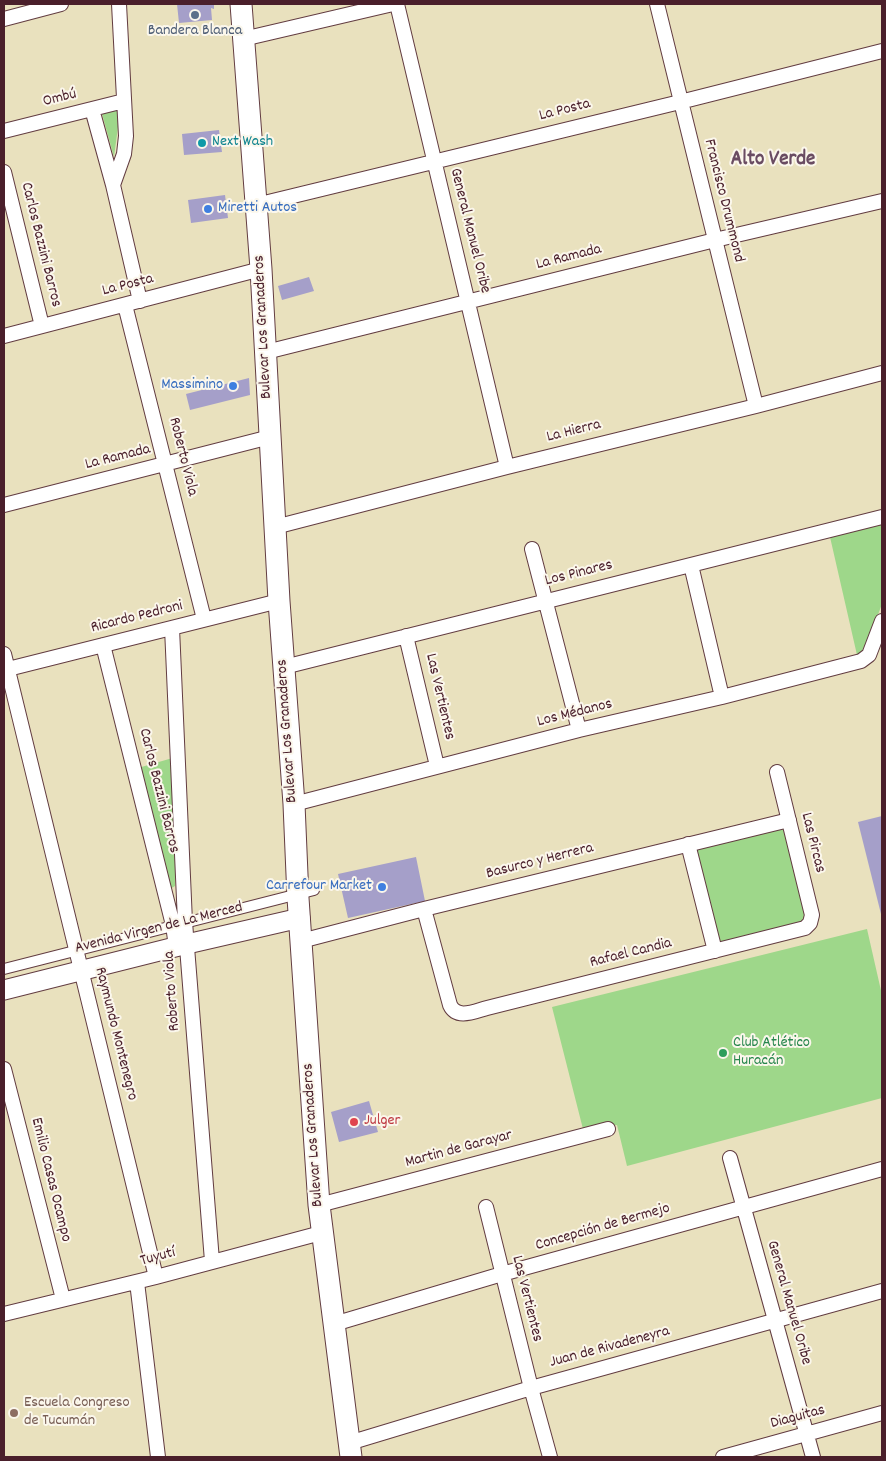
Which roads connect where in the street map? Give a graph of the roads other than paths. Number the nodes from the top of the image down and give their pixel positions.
1 (61, 4) edge
2 (119, 4) edge
3 (241, 4) edge
4 (392, 4) edge
5 (396, 4) edge
6 (657, 4) edge
7 (45, 6) edge
8 (4, 19) edge
9 (244, 39) junction
10 (882, 51) edge
11 (124, 101) junction
12 (680, 102) junction
13 (92, 109) junction
14 (4, 132) edge
15 (434, 161) junction
16 (4, 172) edge
17 (113, 186) junction
18 (882, 201) edge
19 (256, 205) junction
20 (715, 240) junction
21 (261, 269) junction
22 (140, 301) junction
23 (469, 301) junction
24 (125, 305) junction
25 (42, 326) junction
26 (4, 336) edge
27 (266, 352) junction
28 (882, 373) edge
29 (756, 406) junction
30 (270, 437) junction
31 (165, 465) junction
32 (507, 467) junction
33 (4, 505) edge
34 (882, 517) edge
35 (275, 527) junction
36 (532, 549) dead end
37 (691, 565) junction
38 (546, 600) junction
39 (279, 601) junction
40 (204, 619) junction
41 (882, 621) edge
42 (172, 628) junction
43 (406, 636) junction
44 (103, 645) junction
45 (4, 654) edge
46 (284, 667) junction
47 (6, 669) edge
48 (722, 697) junction
49 (579, 730) junction
50 (437, 766) junction
51 (777, 772) dead end
52 (294, 804) junction
53 (789, 820) junction
54 (688, 844) junction
55 (306, 892) junction
56 (424, 909) junction
57 (300, 918) junction
58 (810, 923) joint
59 (179, 924) junction
60 (301, 941) junction
61 (181, 945) junction
62 (77, 950) junction
63 (715, 951) junction
64 (4, 969) edge
65 (82, 970) junction
66 (4, 990) edge
67 (4, 1069) edge
68 (608, 1129) dead end
69 (730, 1158) dead end
70 (882, 1169) edge
71 (319, 1205) junction
72 (486, 1207) dead end
73 (743, 1207) junction
74 (321, 1233) junction
75 (212, 1261) junction
76 (502, 1274) junction
77 (156, 1277) junction
78 (136, 1282) junction
79 (882, 1291) edge
80 (63, 1300) junction
81 (4, 1314) edge
82 (775, 1321) junction
83 (334, 1324) junction
84 (531, 1388) junction
85 (882, 1413) edge
86 (807, 1434) junction
87 (350, 1450) edge
88 (158, 1457) edge
89 (550, 1457) edge
90 (722, 1457) edge
91 (813, 1457) edge

1 - 7 street
2 - 11 street
3 - 9 main road, Bulevar Los Granaderos
4 - 9 street
5 - 15 street, General Manuel Oribe
6 - 12 street, Francisco Drummond
7 - 8 street
9 - 19 main road, Bulevar Los Granaderos
10 - 12 street, La Posta
11 - 13 street, Ombú
11 - 17 street
12 - 15 street, La Posta
12 - 20 street, Francisco Drummond
13 - 14 street, Ombú
13 - 17 street
15 - 19 street, La Posta
15 - 23 street, General Manuel Oribe
16 - 25 street, Carlos Bazzini Barros
17 - 22 street
18 - 20 street, La Ramada
19 - 21 main road, Bulevar Los Granaderos
20 - 23 street, La Ramada
20 - 29 street, Francisco Drummond
21 - 22 street, La Posta
21 - 27 main road, Bulevar Los Granaderos
22 - 24 street, La Posta
23 - 27 street, La Ramada
23 - 32 street, General Manuel Oribe
24 - 25 street, La Posta
24 - 31 street, Roberto Viola
25 - 26 street, La Posta
27 - 30 main road, Bulevar Los Granaderos
28 - 29 street, La Hierra
29 - 32 street, La Hierra
30 - 31 street, La Ramada
30 - 35 main road, Bulevar Los Granaderos
31 - 33 street, La Ramada
31 - 40 street, Roberto Viola
32 - 35 street, La Hierra
34 - 37 street, Los Pinares
35 - 39 main road, Bulevar Los Granaderos
36 - 38 street
37 - 38 street, Los Pinares
37 - 48 street
38 - 43 street, Los Pinares
38 - 49 street
39 - 40 street, Ricardo Pedroni
39 - 46 main road, Bulevar Los Granaderos
40 - 42 street, Ricardo Pedroni
41 - 48 street, Los Médanos
42 - 44 street, Ricardo Pedroni
42 - 59 street
43 - 46 street, Los Pinares
43 - 50 street, Las Vertientes
44 - 47 street, Ricardo Pedroni
44 - 59 street, Carlos Bazzini Barros
45 - 47 street, Raymundo Montenegro
46 - 52 main road, Bulevar Los Granaderos
47 - 62 street, Raymundo Montenegro
48 - 49 street, Los Médanos
49 - 50 street, Los Médanos
50 - 52 street, Los Médanos
51 - 53 street, Las Pircas
52 - 55 main road, Bulevar Los Granaderos
53 - 54 street, Basurco y Herrera
53 - 58 street, Las Pircas
54 - 56 street, Basurco y Herrera
54 - 63 street
55 - 57 main road, Bulevar Los Granaderos
55 - 59 street, Avenida Virgen de La Merced
56 - 60 street, Basurco y Herrera
56 - 63 street, Rafael Candia
57 - 60 main road, Bulevar Los Granaderos
57 - 61 main road, Avenida Virgen de La Merced
58 - 63 street, Rafael Candia
59 - 61 street, Carlos Bazzini Barros
59 - 62 street, Avenida Virgen de La Merced
60 - 71 main road, Bulevar Los Granaderos
61 - 65 main road, Avenida Virgen de La Merced
61 - 75 street, Roberto Viola
62 - 64 street, Avenida Virgen de La Merced
62 - 65 street, Raymundo Montenegro
65 - 66 main road, Avenida Virgen de La Merced
65 - 77 street, Raymundo Montenegro
67 - 80 street, Emilio Casas Ocampo
68 - 71 street, Martin de Garayar
69 - 73 street, General Manuel Oribe
70 - 73 street, Concepción de Bermejo
71 - 74 main road, Bulevar Los Granaderos
72 - 76 street, Las Vertientes
73 - 76 street, Concepción de Bermejo
73 - 82 street, General Manuel Oribe
74 - 75 street, Tuyutí
74 - 83 main road, Bulevar Los Granaderos
75 - 77 street, Tuyutí
76 - 83 street, Concepción de Bermejo
76 - 84 street, Las Vertientes
77 - 78 street, Tuyutí
78 - 80 street, Tuyutí
78 - 88 street
79 - 82 street, Juan de Rivadeneyra
80 - 81 street, Tuyutí
82 - 84 street, Juan de Rivadeneyra
82 - 86 street, General Manuel Oribe
83 - 87 main road, Bulevar Los Granaderos
84 - 87 street, Juan de Rivadeneyra
84 - 89 street, Las Vertientes
85 - 86 street, Diaguitas
86 - 90 street, Diaguitas
86 - 91 street, General Manuel Oribe

